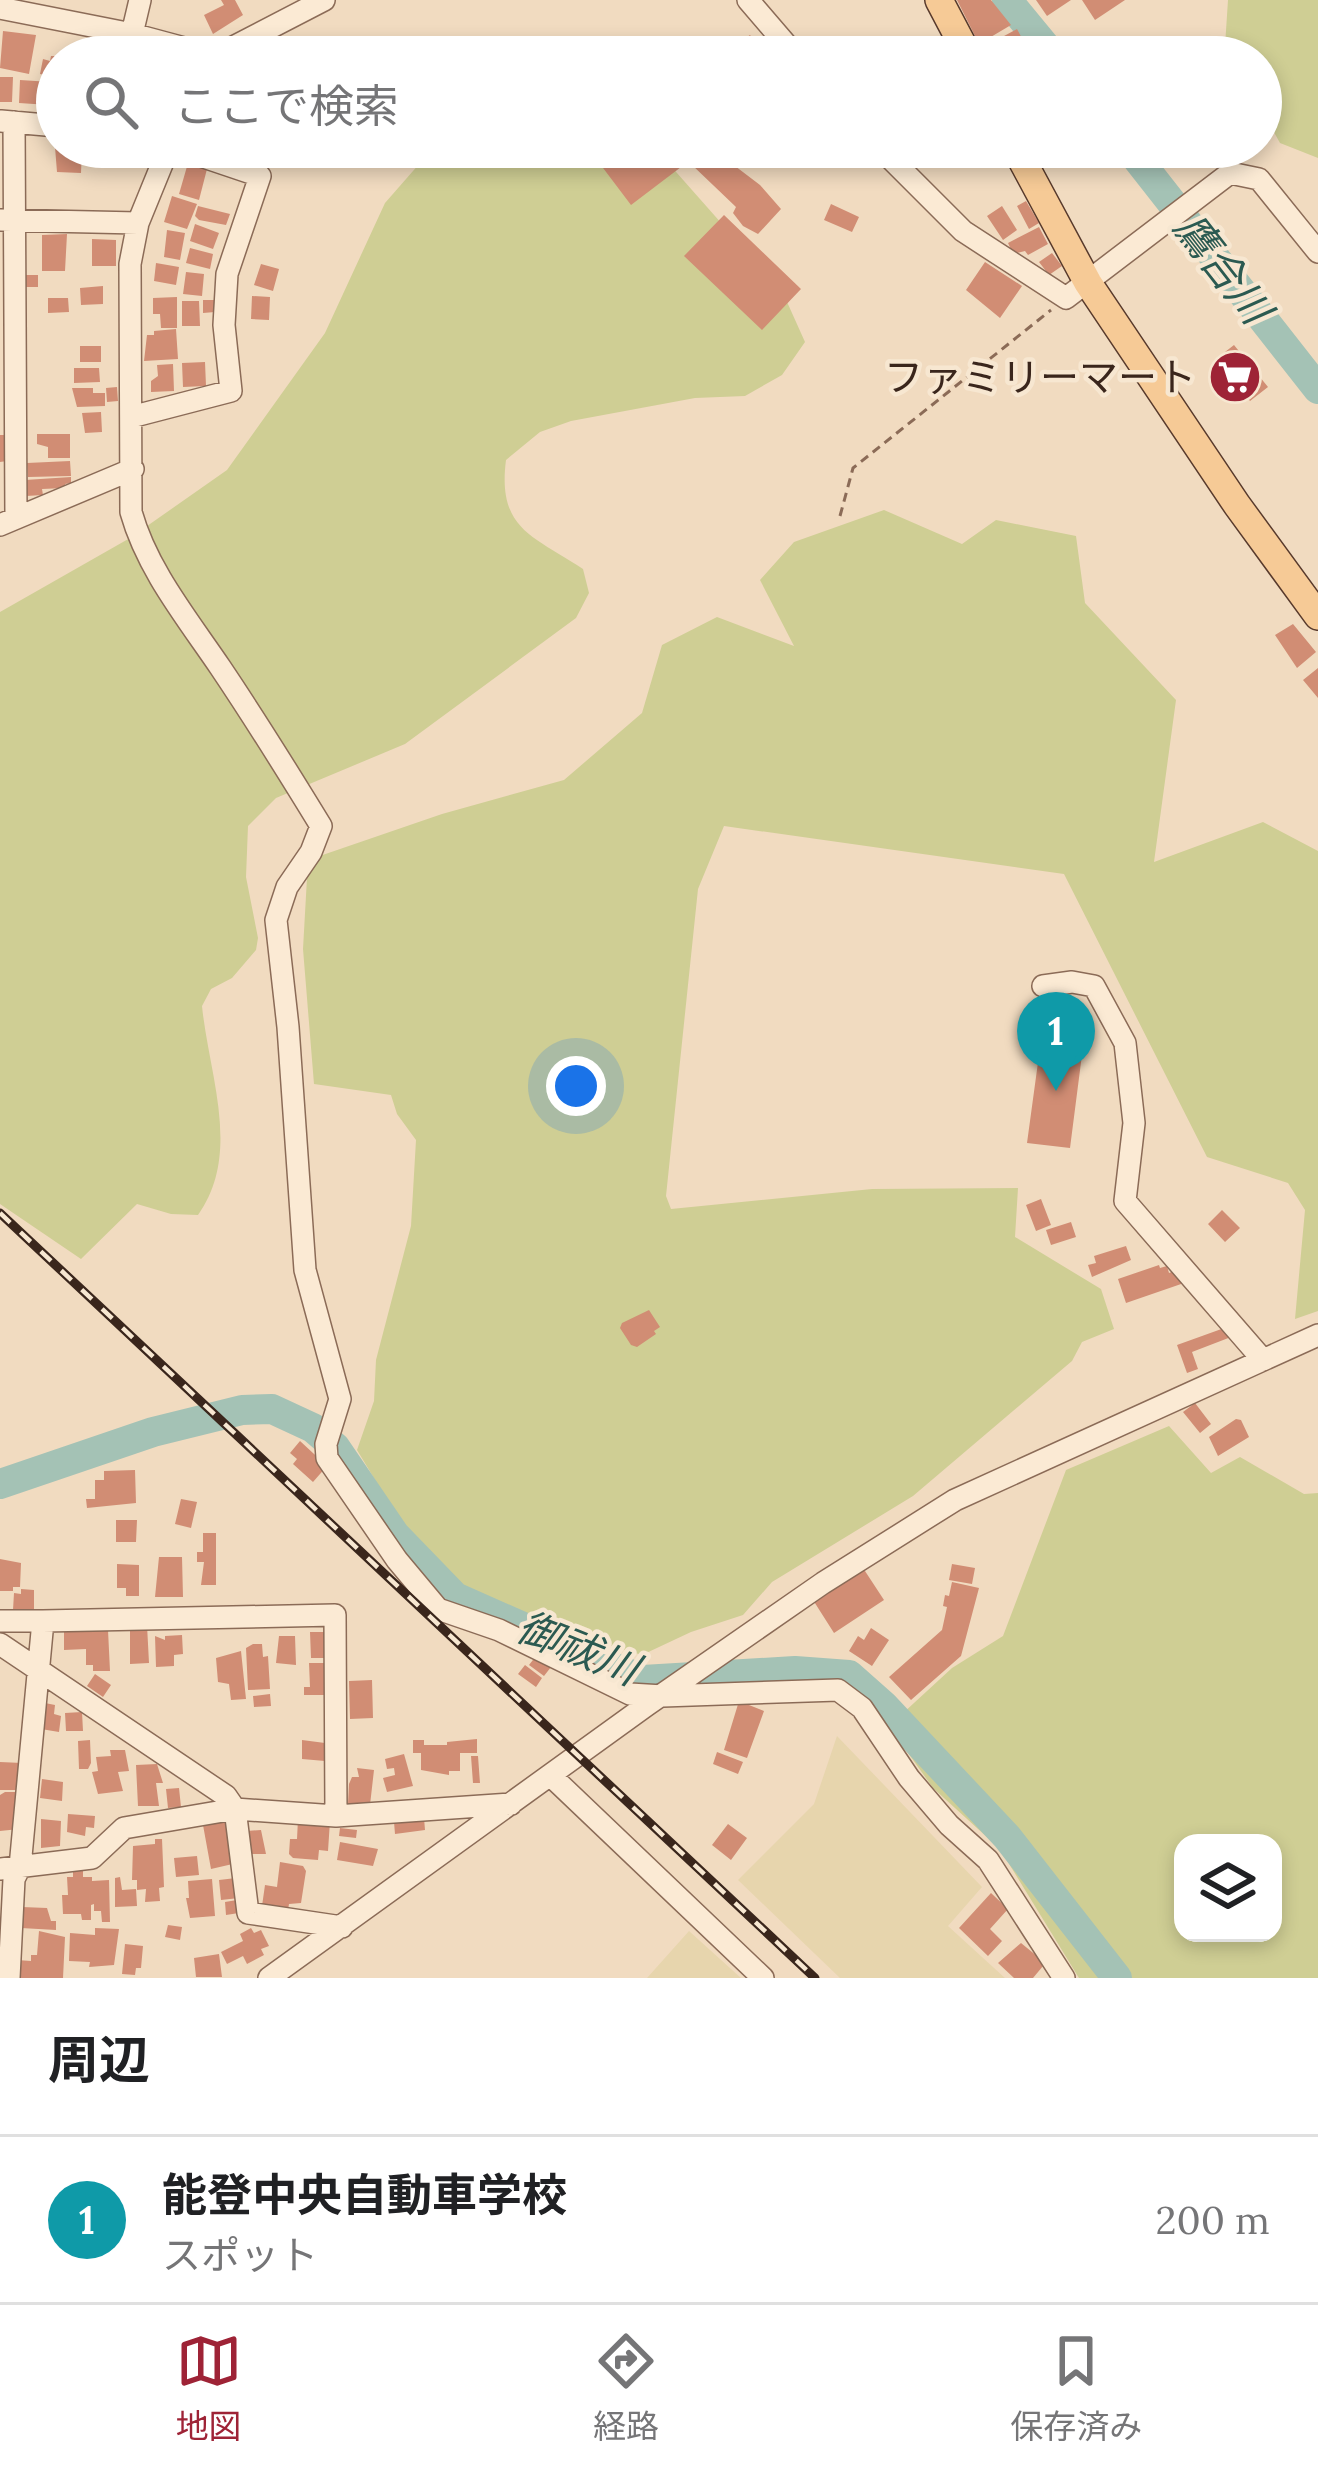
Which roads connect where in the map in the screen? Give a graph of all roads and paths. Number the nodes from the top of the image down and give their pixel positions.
1 (140, 0) edge
2 (324, 0) edge
3 (748, 0) edge
4 (938, 0) edge
5 (0, 8) edge
6 (132, 34) junction
7 (139, 36) edge
8 (255, 36) edge
9 (779, 36) edge
10 (958, 36) edge
11 (7, 122) edge
12 (162, 168) edge
13 (235, 168) edge
14 (900, 168) edge
15 (1025, 168) edge
16 (6, 220) edge
17 (137, 224) junction
18 (1318, 252) edge
19 (1077, 290) junction
20 (131, 418) junction
21 (133, 469) junction
22 (840, 516) dead end
23 (8, 521) edge
24 (1318, 616) edge
25 (1043, 986) dead end
26 (1318, 1335) edge
27 (1264, 1360) junction
28 (0, 1621) edge
29 (44, 1621) junction
30 (0, 1644) edge
31 (40, 1670) junction
32 (681, 1683) junction
33 (550, 1775) junction
34 (511, 1804) junction
35 (235, 1809) junction
36 (336, 1816) junction
37 (10, 1868) edge
38 (342, 1927) junction
39 (9, 1978) edge
40 (269, 1978) edge
41 (763, 1978) edge
42 (1064, 1978) edge

1 - 6 street
2 - 8 street
3 - 9 street
4 - 10 main road
5 - 6 street
6 - 7 street
11 - 16 street
12 - 17 street
13 - 20 street
14 - 19 street
15 - 19 main road
16 - 17 street
16 - 23 street
17 - 20 street
18 - 19 street
19 - 22 path
19 - 24 main road
20 - 21 street
21 - 23 street
21 - 32 street
25 - 27 street
26 - 27 street
27 - 32 street
28 - 29 street
29 - 31 street
29 - 36 street
30 - 31 street
31 - 35 street
31 - 37 street
32 - 33 street
32 - 42 street
33 - 34 street
33 - 41 street
34 - 36 street
34 - 38 street
35 - 36 street
35 - 37 street
35 - 38 street
37 - 39 street
38 - 40 street

